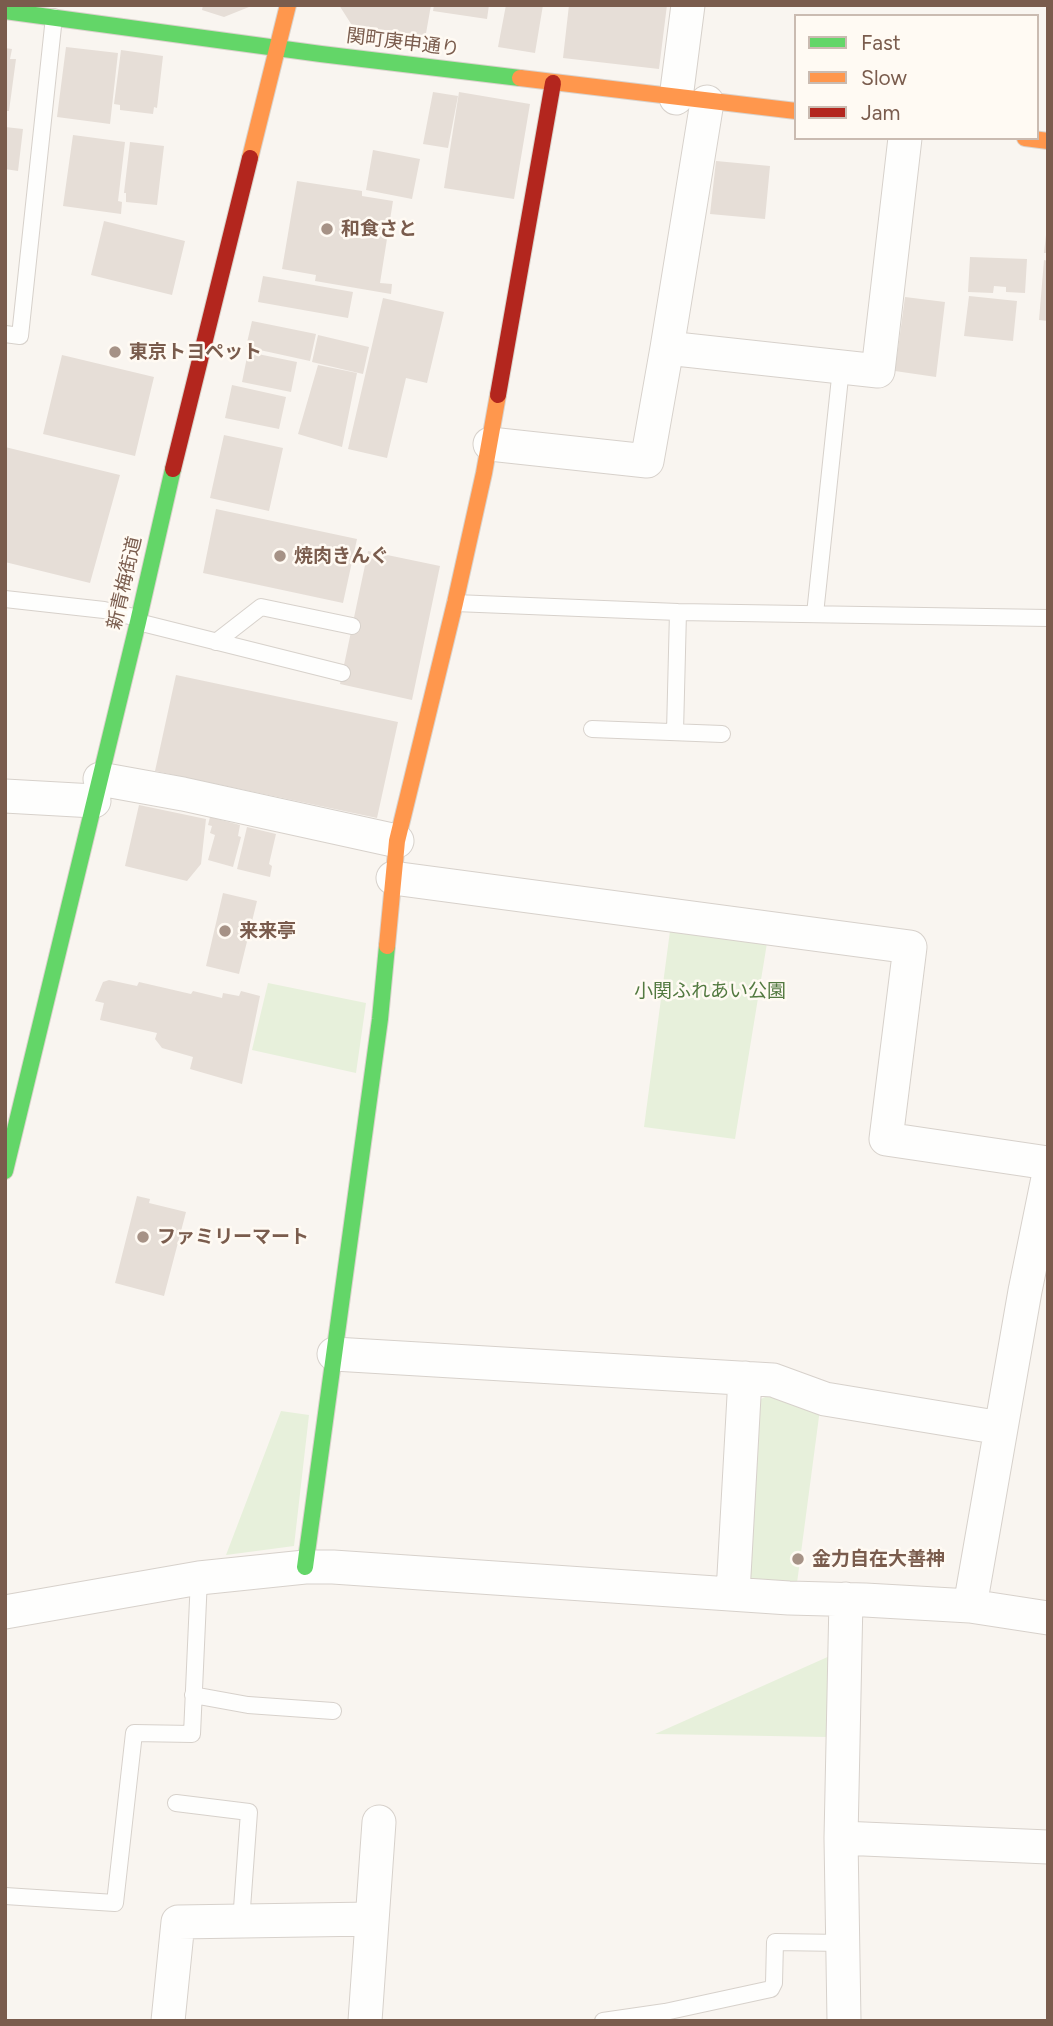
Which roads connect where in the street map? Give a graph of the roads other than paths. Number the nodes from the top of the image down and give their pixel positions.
1 (288, 5) edge
2 (688, 5) edge
3 (5, 11) edge
4 (54, 17) junction
5 (276, 48) junction
6 (552, 83) junction
7 (692, 100) junction
8 (794, 111) edge
9 (905, 140) edge
10 (5, 334) edge
11 (667, 348) junction
12 (841, 368) junction
13 (490, 444) junction
14 (5, 599) edge
15 (455, 603) junction
16 (678, 612) junction
17 (815, 614) junction
18 (1048, 618) edge
19 (138, 620) junction
20 (352, 626) dead end
21 (216, 642) junction
22 (342, 673) dead end
23 (592, 729) dead end
24 (675, 732) junction
25 (722, 734) dead end
26 (97, 790) junction
27 (5, 796) edge
28 (397, 841) junction
29 (393, 878) junction
30 (1048, 1163) edge
31 (5, 1171) edge
32 (1048, 1178) edge
33 (1036, 1293) edge
34 (334, 1354) junction
35 (746, 1378) junction
36 (1001, 1428) junction
37 (305, 1567) junction
38 (199, 1578) junction
39 (733, 1593) junction
40 (846, 1599) junction
41 (971, 1606) junction
42 (5, 1612) edge
43 (1048, 1618) edge
44 (193, 1695) junction
45 (333, 1711) dead end
46 (176, 1803) dead end
47 (379, 1822) dead end
48 (841, 1838) junction
49 (1048, 1847) edge
50 (5, 1896) edge
51 (372, 1919) junction
52 (241, 1922) junction
53 (843, 1943) junction
54 (168, 2021) edge
55 (365, 2021) edge
56 (603, 2021) edge
57 (844, 2021) edge

1 - 5 street, 新青梅街道
2 - 7 street
3 - 4 street, 関町庚申通り
4 - 5 street, 関町庚申通り
4 - 10 lane
5 - 6 street, 関町庚申通り
5 - 19 street, 新青梅街道
6 - 7 street, 関町庚申通り
6 - 13 street
7 - 8 street, 関町庚申通り
7 - 11 street
9 - 12 street
11 - 12 street
11 - 13 street
12 - 17 lane
13 - 15 street
14 - 19 lane
15 - 16 lane
15 - 28 street
16 - 17 lane
16 - 24 lane
17 - 18 lane
19 - 21 lane
19 - 26 street, 新青梅街道
20 - 21 lane
21 - 22 lane
23 - 24 lane
24 - 25 lane
26 - 27 street
26 - 28 street
26 - 31 street, 新青梅街道
28 - 29 street
29 - 30 street
29 - 34 street
32 - 33 street
33 - 36 street
34 - 35 street
34 - 37 street
35 - 36 street
35 - 39 street
36 - 41 street
37 - 38 street
37 - 39 street
38 - 42 street
38 - 44 lane
39 - 40 street
40 - 41 street
40 - 48 street
41 - 43 street
44 - 45 lane
44 - 50 lane
46 - 52 lane
47 - 51 street
48 - 49 street
48 - 53 street
51 - 52 street
51 - 55 street
52 - 54 street
53 - 56 lane
53 - 57 street

